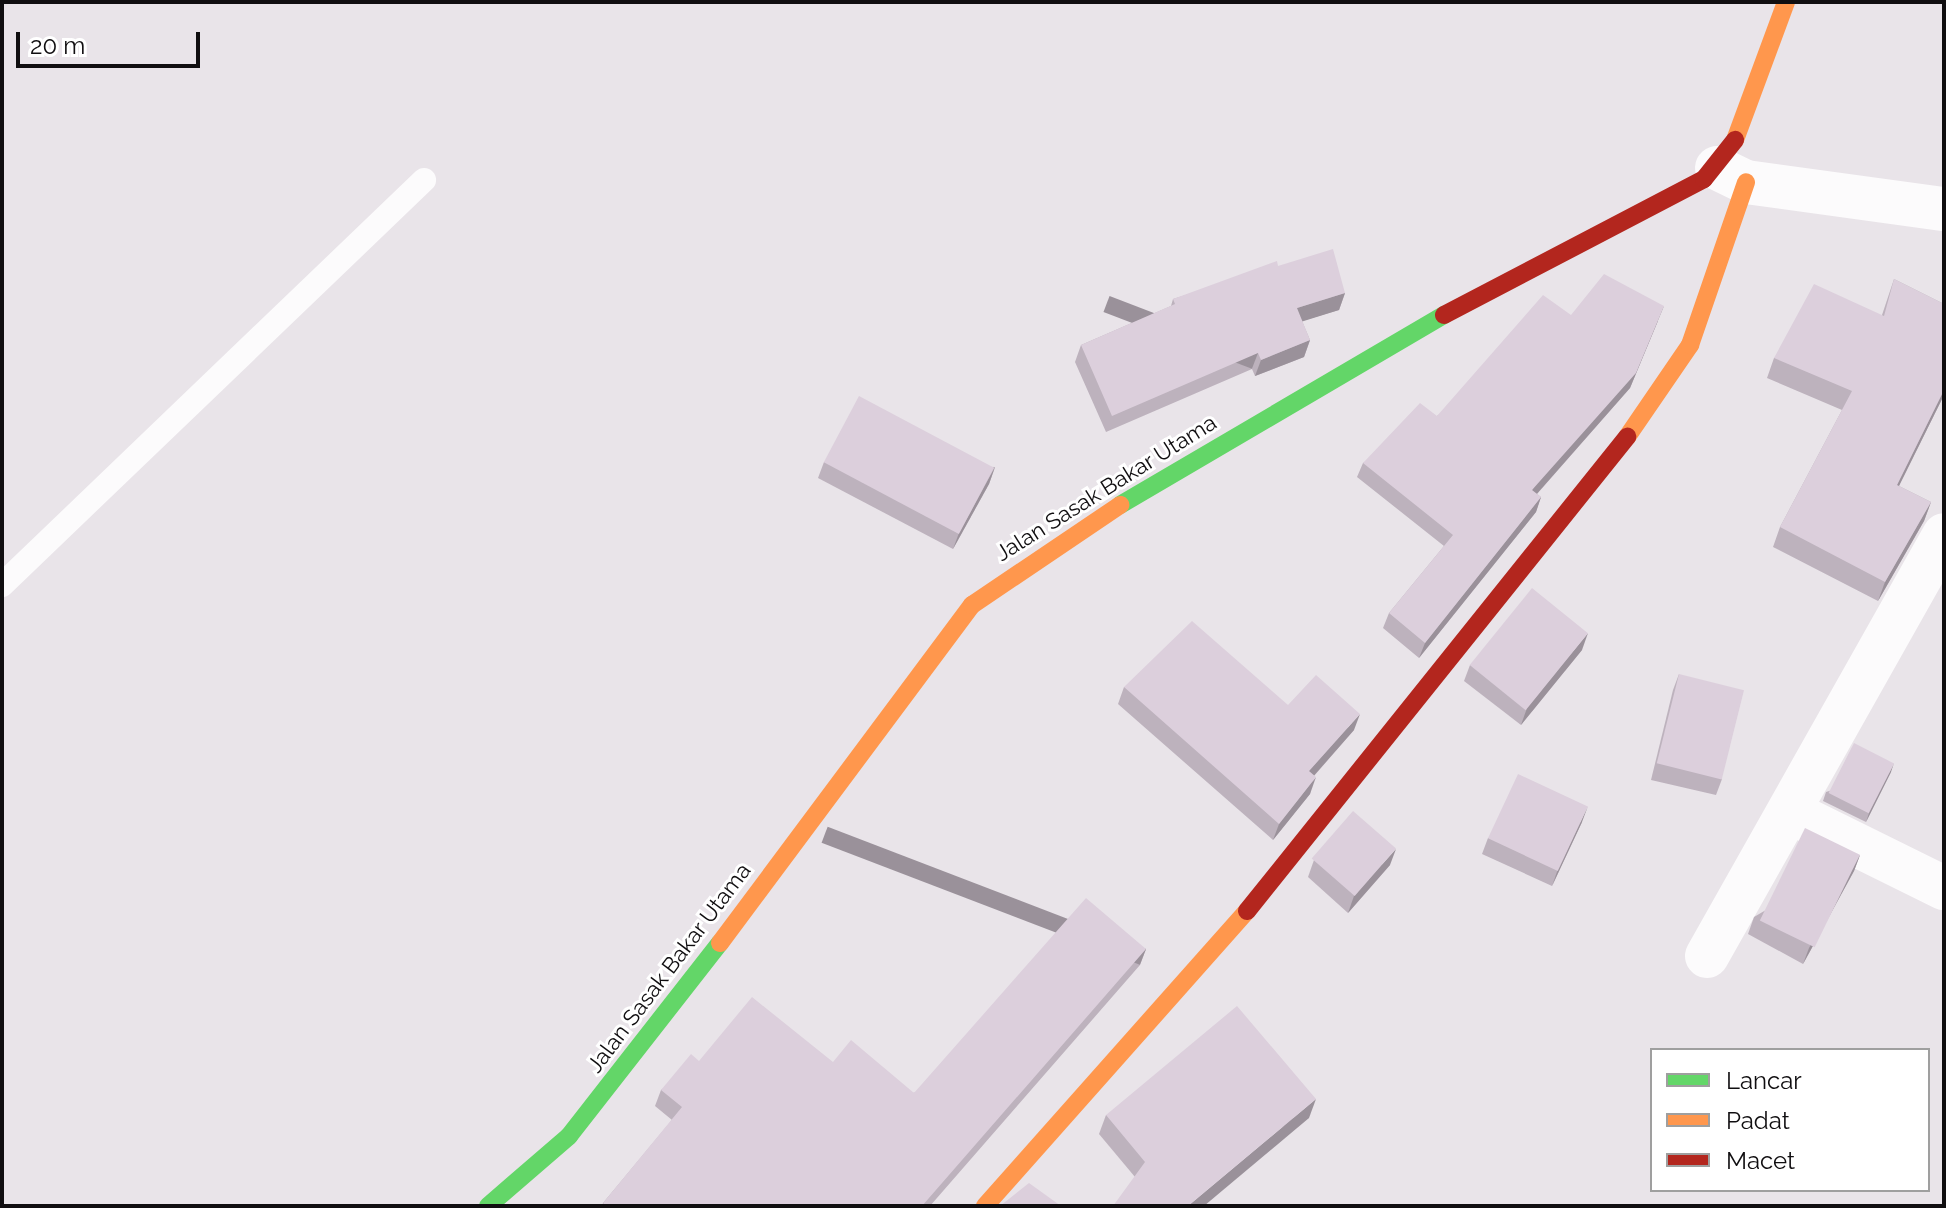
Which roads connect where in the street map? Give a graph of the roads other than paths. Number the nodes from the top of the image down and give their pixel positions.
1 (1786, 2) edge
2 (1731, 167) junction
3 (424, 180) dead end
4 (1944, 209) edge
5 (1944, 535) edge
6 (2, 585) edge
7 (1790, 812) junction
8 (1944, 888) edge
9 (1707, 956) dead end
10 (488, 1206) edge
11 (985, 1206) edge

1 - 2 main road
2 - 4 street
2 - 10 main road, Jalan Sasak Bakar Utama
2 - 11 main road
3 - 6 lane
5 - 7 street
7 - 8 street
7 - 9 street

